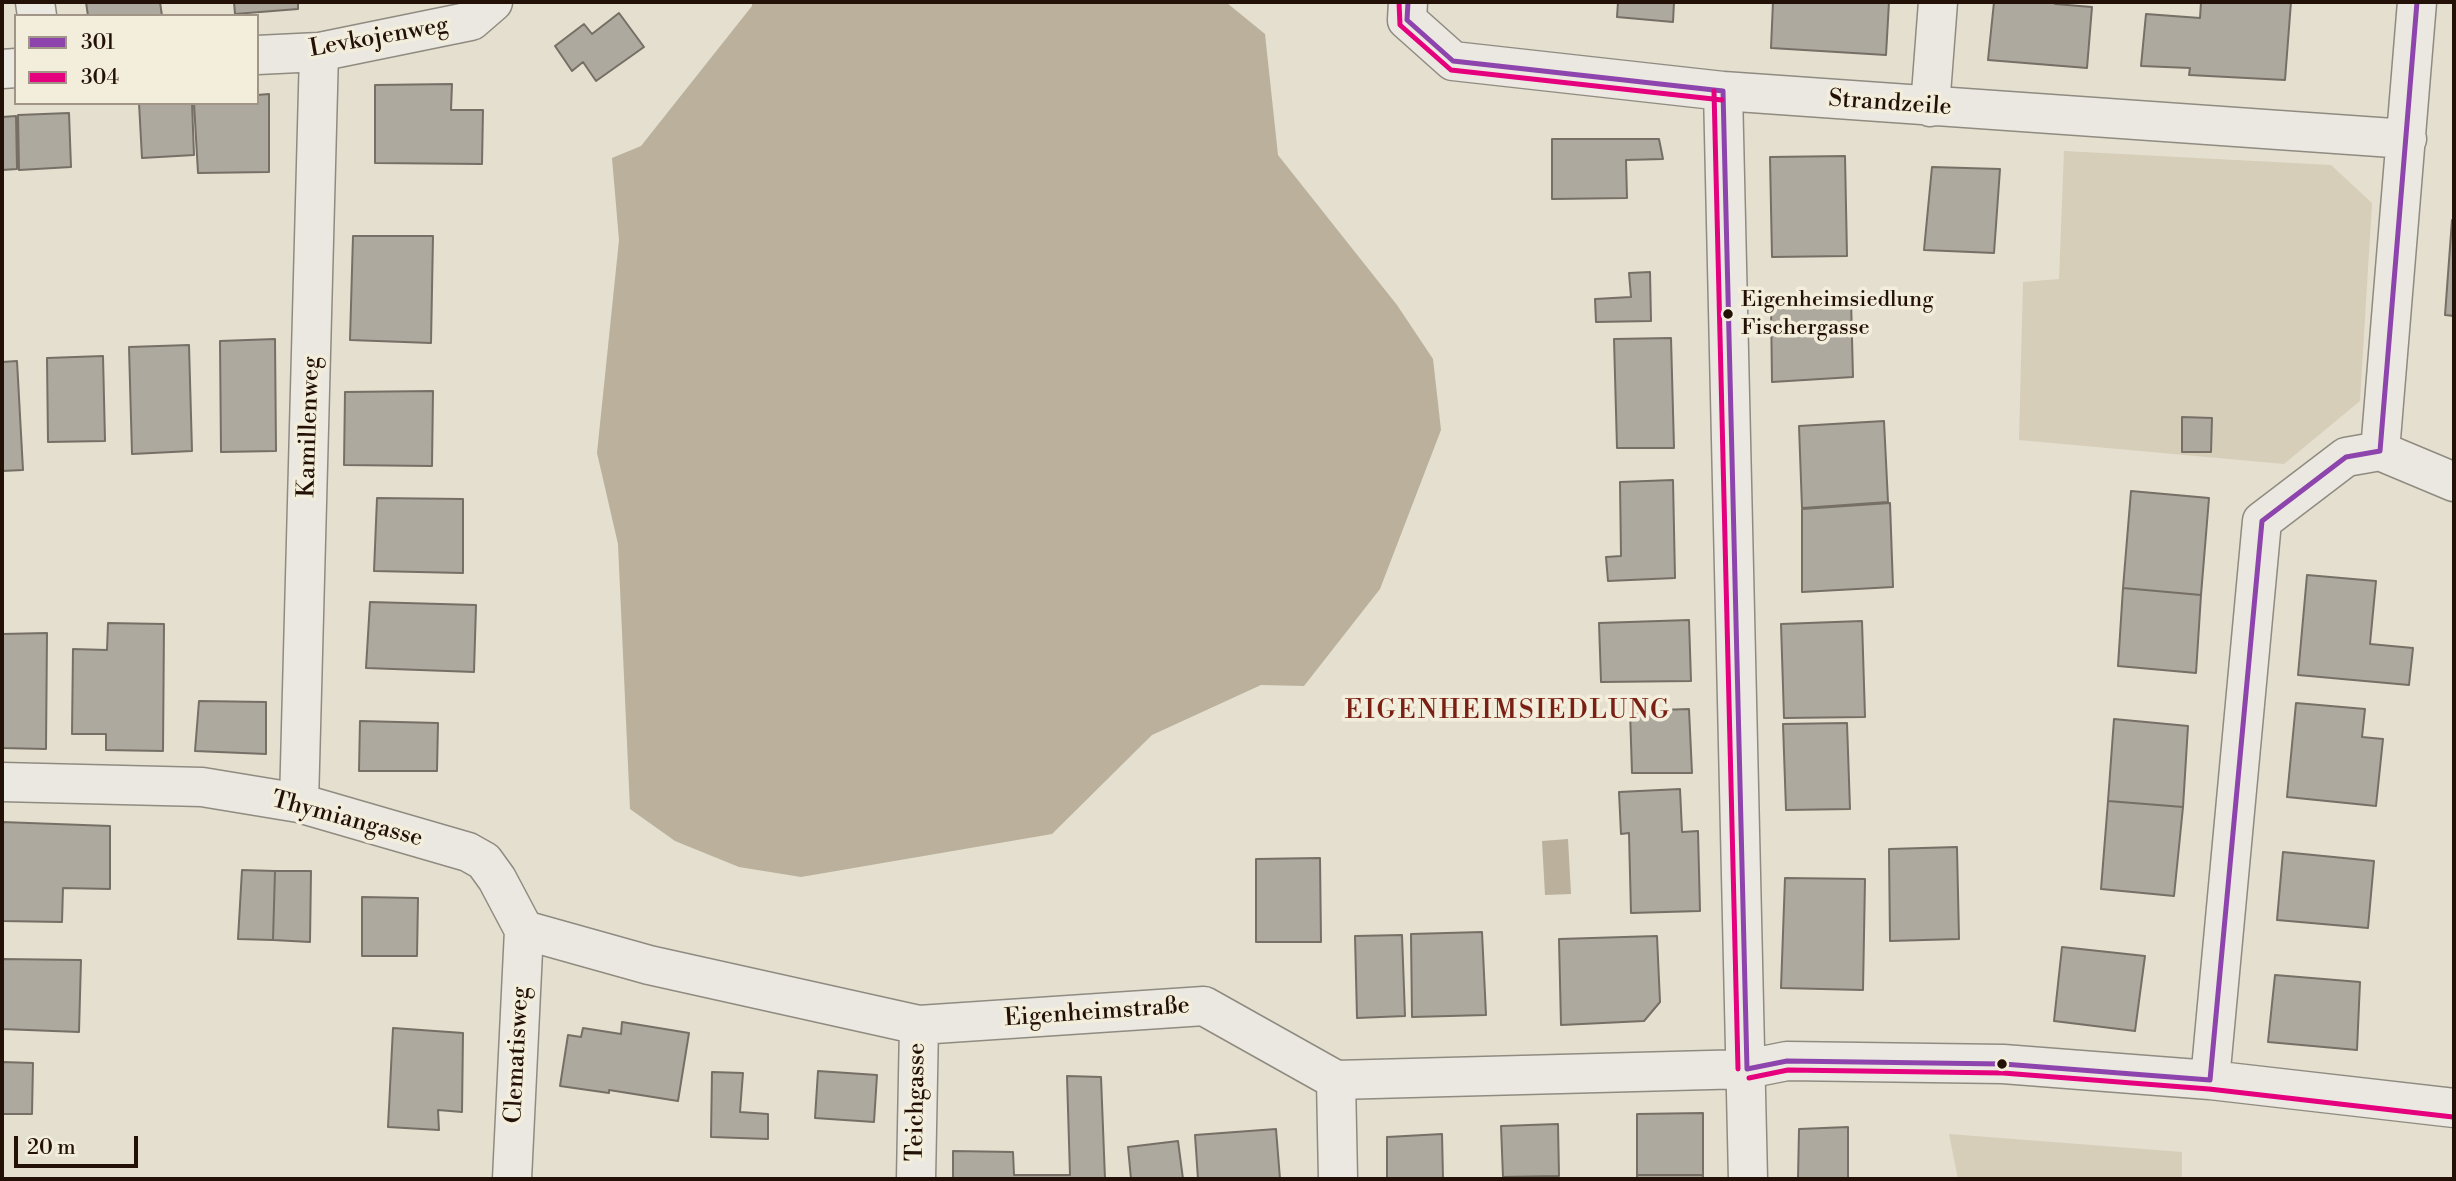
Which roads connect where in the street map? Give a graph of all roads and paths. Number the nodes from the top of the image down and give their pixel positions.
1 (493, 2) edge
2 (1408, 2) edge
3 (1938, 2) edge
4 (2417, 2) edge
5 (319, 52) junction
6 (259, 55) edge
7 (1723, 91) junction
8 (1930, 107) junction
9 (2407, 139) junction
10 (2380, 451) junction
11 (2454, 482) edge
12 (2, 782) edge
13 (299, 803) junction
14 (524, 930) junction
15 (919, 1025) junction
16 (1747, 1069) junction
17 (1336, 1080) junction
18 (2210, 1080) junction
19 (2454, 1108) edge
20 (512, 1179) edge
21 (916, 1179) edge
22 (1338, 1179) edge
23 (1748, 1179) edge

1 - 5 street, Levkojenweg
2 - 7 street, Strandzeile
3 - 8 street
4 - 9 street
5 - 6 street, Levkojenweg
5 - 13 street, Kamillenweg
7 - 8 street, Strandzeile
7 - 16 street
8 - 9 street, Strandzeile
9 - 10 street
10 - 11 street
10 - 18 street
12 - 13 street, Thymiangasse
13 - 14 street, Thymiangasse
14 - 15 street, Eigenheimstraße
14 - 20 street, Clematisweg
15 - 17 street, Eigenheimstraße
15 - 21 street, Teichgasse
16 - 17 street
16 - 18 street
16 - 23 street
17 - 22 street
18 - 19 street

